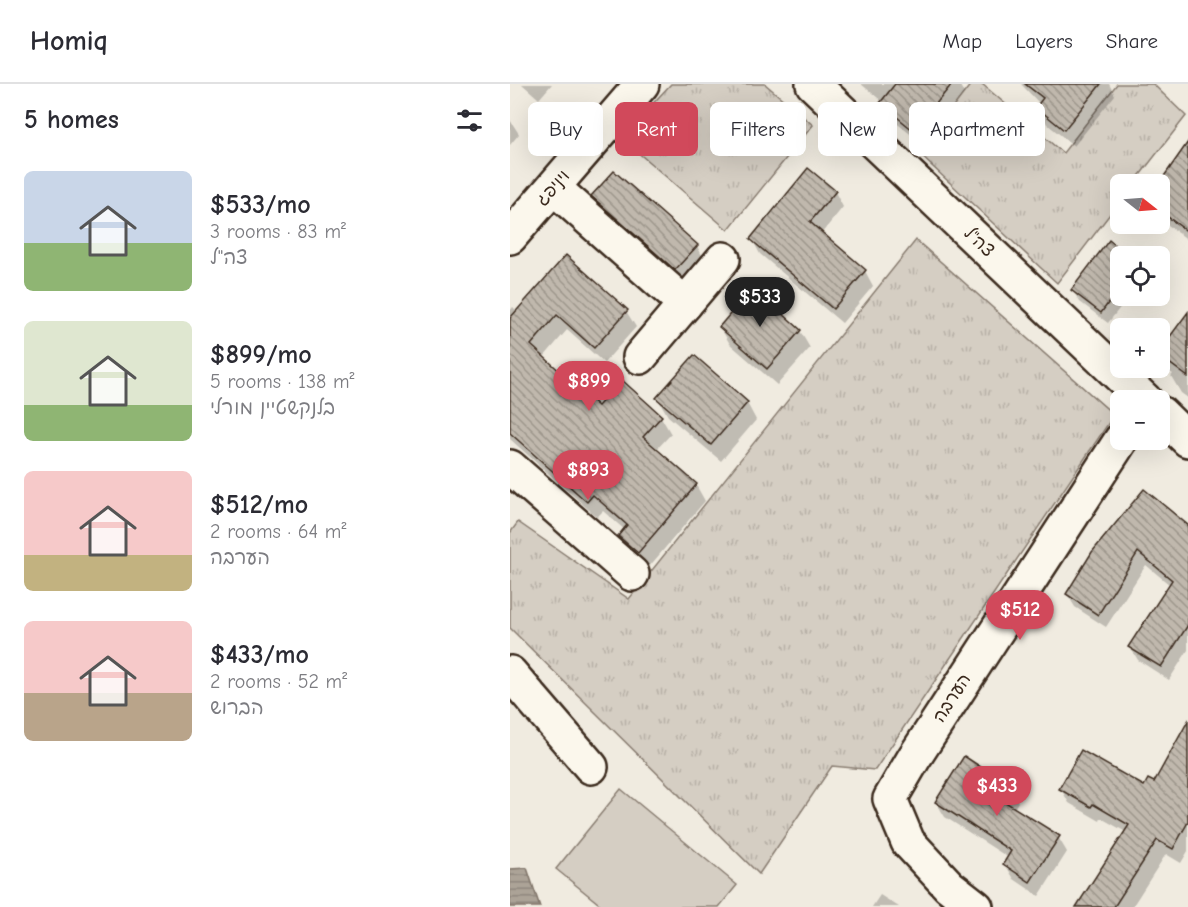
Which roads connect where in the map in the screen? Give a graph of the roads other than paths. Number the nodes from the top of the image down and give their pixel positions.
1 (642, 84) edge
2 (813, 84) edge
3 (554, 188) junction
4 (510, 237) edge
5 (723, 259) dead end
6 (685, 303) junction
7 (640, 357) dead end
8 (1134, 390) edge
9 (1170, 423) edge
10 (1188, 440) edge
11 (1114, 450) edge
12 (510, 467) edge
13 (632, 574) dead end
14 (510, 673) edge
15 (591, 767) dead end
16 (976, 907) edge

1 - 3 street, ויניפג
2 - 8 street, צה"ל
3 - 4 street, ויניפג
3 - 6 street
5 - 6 street
6 - 7 street
9 - 10 street
11 - 16 street, הערבה
12 - 13 street
14 - 15 street

